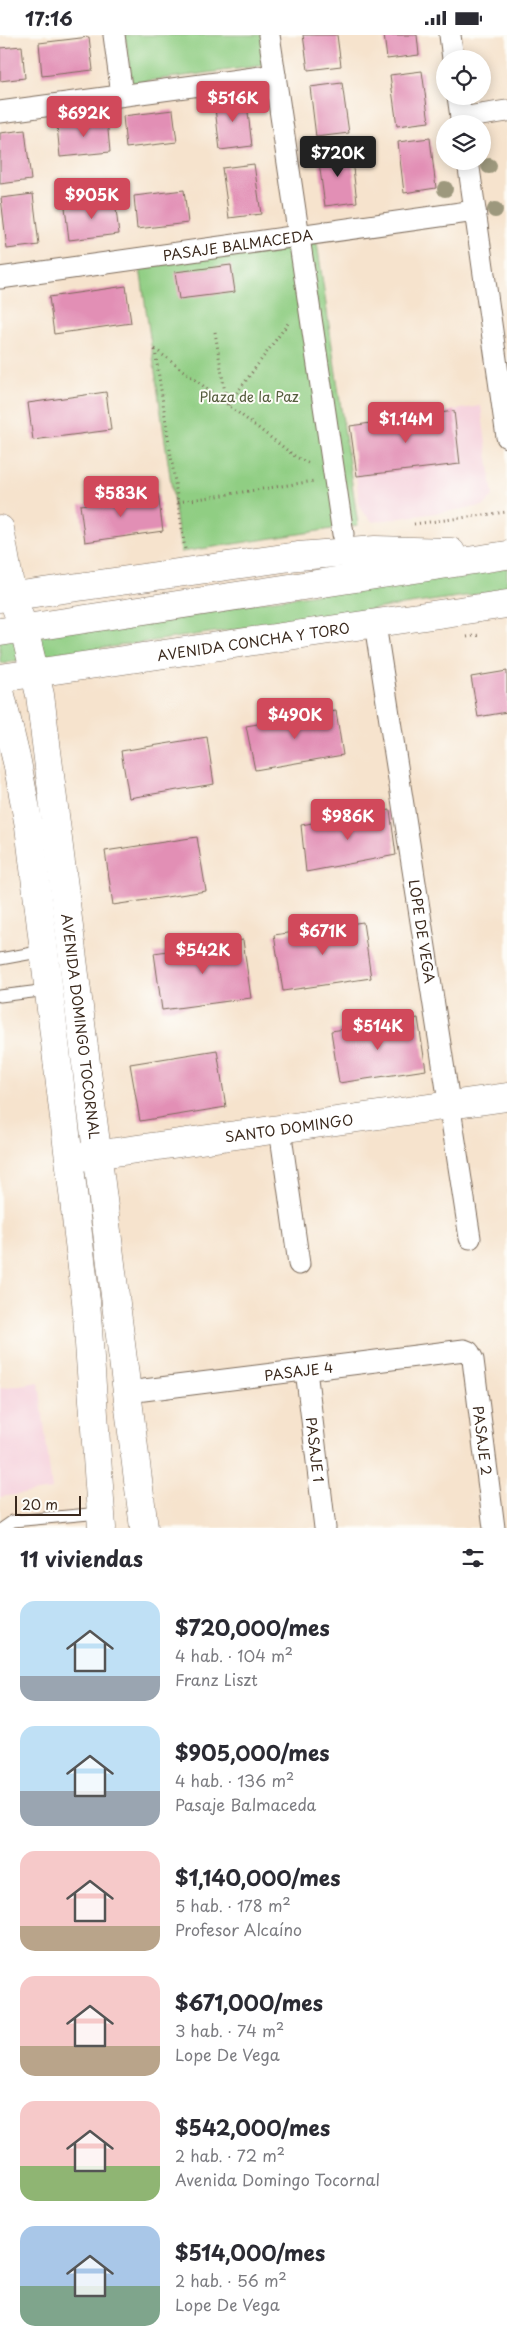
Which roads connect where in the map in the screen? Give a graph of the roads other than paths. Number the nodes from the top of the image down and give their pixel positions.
1 (114, 35) edge
2 (269, 35) edge
3 (450, 35) edge
4 (452, 50) edge
5 (275, 75) junction
6 (122, 95) junction
7 (507, 111) edge
8 (0, 112) edge
9 (489, 115) edge
10 (469, 170) edge
11 (475, 211) junction
12 (299, 236) junction
13 (0, 278) edge
14 (498, 311) edge
15 (507, 437) edge
16 (0, 529) edge
17 (343, 534) dead end
18 (501, 556) edge
19 (6, 597) edge
20 (507, 605) edge
21 (376, 625) junction
22 (12, 630) edge
23 (36, 673) junction
24 (0, 678) edge
25 (0, 691) edge
26 (44, 951) junction
27 (0, 959) edge
28 (48, 990) junction
29 (0, 996) edge
30 (507, 1097) edge
31 (450, 1106) junction
32 (280, 1129) junction
33 (98, 1155) junction
34 (69, 1159) junction
35 (470, 1238) dead end
36 (298, 1264) dead end
37 (469, 1353) joint
38 (306, 1370) junction
39 (128, 1392) junction
40 (141, 1500) junction
41 (100, 1515) edge
42 (3, 1528) edge
43 (144, 1528) edge
44 (325, 1528) edge
45 (494, 1528) edge

1 - 6 street
2 - 5 street
3 - 4 street
5 - 6 street
5 - 12 street
6 - 8 street
7 - 9 street
10 - 11 street
11 - 12 street, PASAJE BALMACEDA
11 - 14 street
12 - 13 street, PASAJE BALMACEDA
12 - 17 street
14 - 15 street
16 - 19 main road, AVENIDA DOMINGO TOCORNAL
18 - 19 main road
18 - 22 main road
19 - 22 main road, AVENIDA DOMINGO TOCORNAL
20 - 21 main road, AVENIDA CONCHA Y TORO
21 - 23 main road, AVENIDA CONCHA Y TORO
21 - 31 street, LOPE DE VEGA
22 - 23 main road, AVENIDA DOMINGO TOCORNAL
23 - 24 main road, AVENIDA CONCHA Y TORO
23 - 33 main road, AVENIDA DOMINGO TOCORNAL
25 - 26 main road, AVENIDA DOMINGO TOCORNAL
26 - 27 lane
26 - 28 main road, AVENIDA DOMINGO TOCORNAL
28 - 29 lane
28 - 34 main road, AVENIDA DOMINGO TOCORNAL
30 - 31 main road, SANTO DOMINGO
31 - 32 main road, SANTO DOMINGO
31 - 35 street, LOPE DE VEGA
32 - 33 main road, SANTO DOMINGO
32 - 36 street
33 - 34 main road, SANTO DOMINGO
33 - 39 main road, AVENIDA DOMINGO TOCORNAL
34 - 41 main road, AVENIDA DOMINGO TOCORNAL
37 - 38 street, PASAJE 4
37 - 45 street, PASAJE 2
38 - 39 street, PASAJE 4
38 - 44 street, PASAJE 1
39 - 40 main road, AVENIDA DOMINGO TOCORNAL
40 - 41 main road
40 - 43 main road, AVENIDA DOMINGO TOCORNAL
41 - 42 lane

